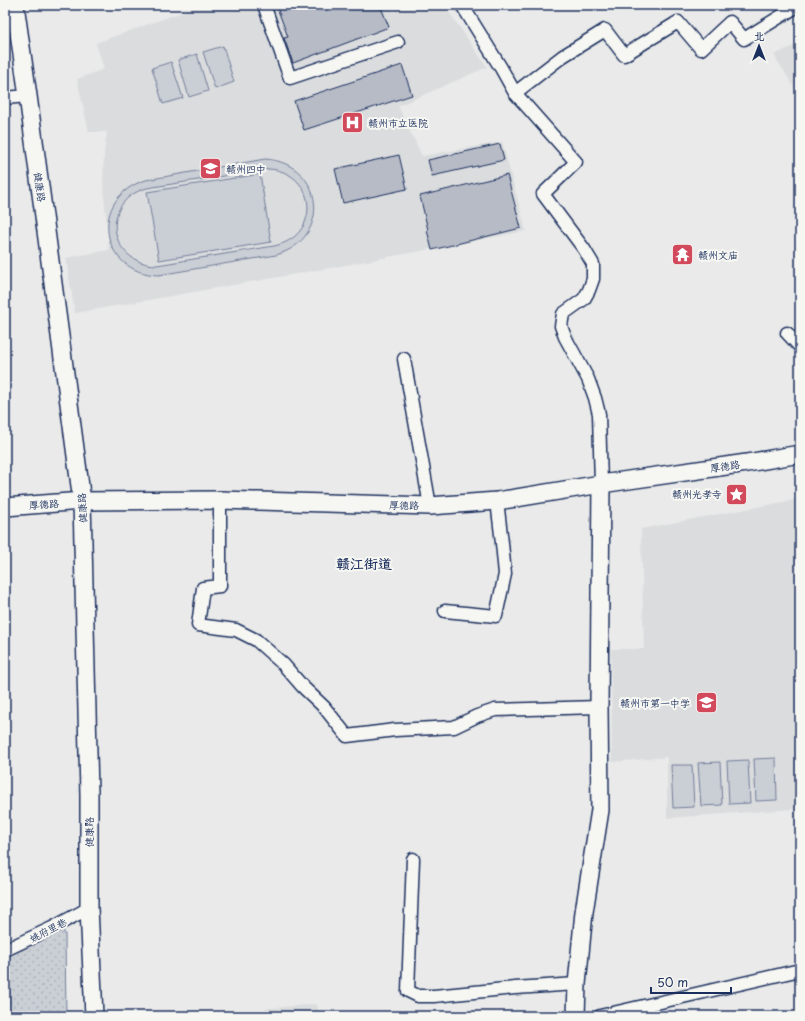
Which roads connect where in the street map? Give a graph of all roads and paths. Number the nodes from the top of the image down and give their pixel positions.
1 (15, 5) edge
2 (264, 5) edge
3 (462, 5) edge
4 (799, 5) edge
5 (398, 42) dead end
6 (515, 93) junction
7 (28, 96) junction
8 (5, 98) edge
9 (787, 332) dead end
10 (800, 347) edge
11 (404, 359) dead end
12 (800, 454) edge
13 (601, 484) junction
14 (220, 500) junction
15 (82, 501) junction
16 (497, 501) junction
17 (430, 506) junction
18 (5, 507) edge
19 (445, 611) dead end
20 (599, 707) junction
21 (413, 859) dead end
22 (89, 908) junction
23 (5, 950) edge
24 (800, 970) edge
25 (577, 984) junction
26 (94, 1016) edge
27 (576, 1016) edge
28 (600, 1016) edge

1 - 7 street, 健康路
2 - 5 street
3 - 6 street
4 - 6 street
6 - 13 street
7 - 8 street
7 - 15 street, 健康路
9 - 10 street
11 - 17 street
12 - 13 street, 厚德路
13 - 16 street, 厚德路
13 - 20 street
14 - 15 street, 厚德路
14 - 17 street, 厚德路
14 - 20 street
15 - 18 street, 厚德路
15 - 22 street, 健康路
16 - 17 street, 厚德路
16 - 19 street
20 - 25 street
21 - 25 street
22 - 23 street, 姚府里巷
22 - 26 street, 健康路
24 - 28 street
25 - 27 street

